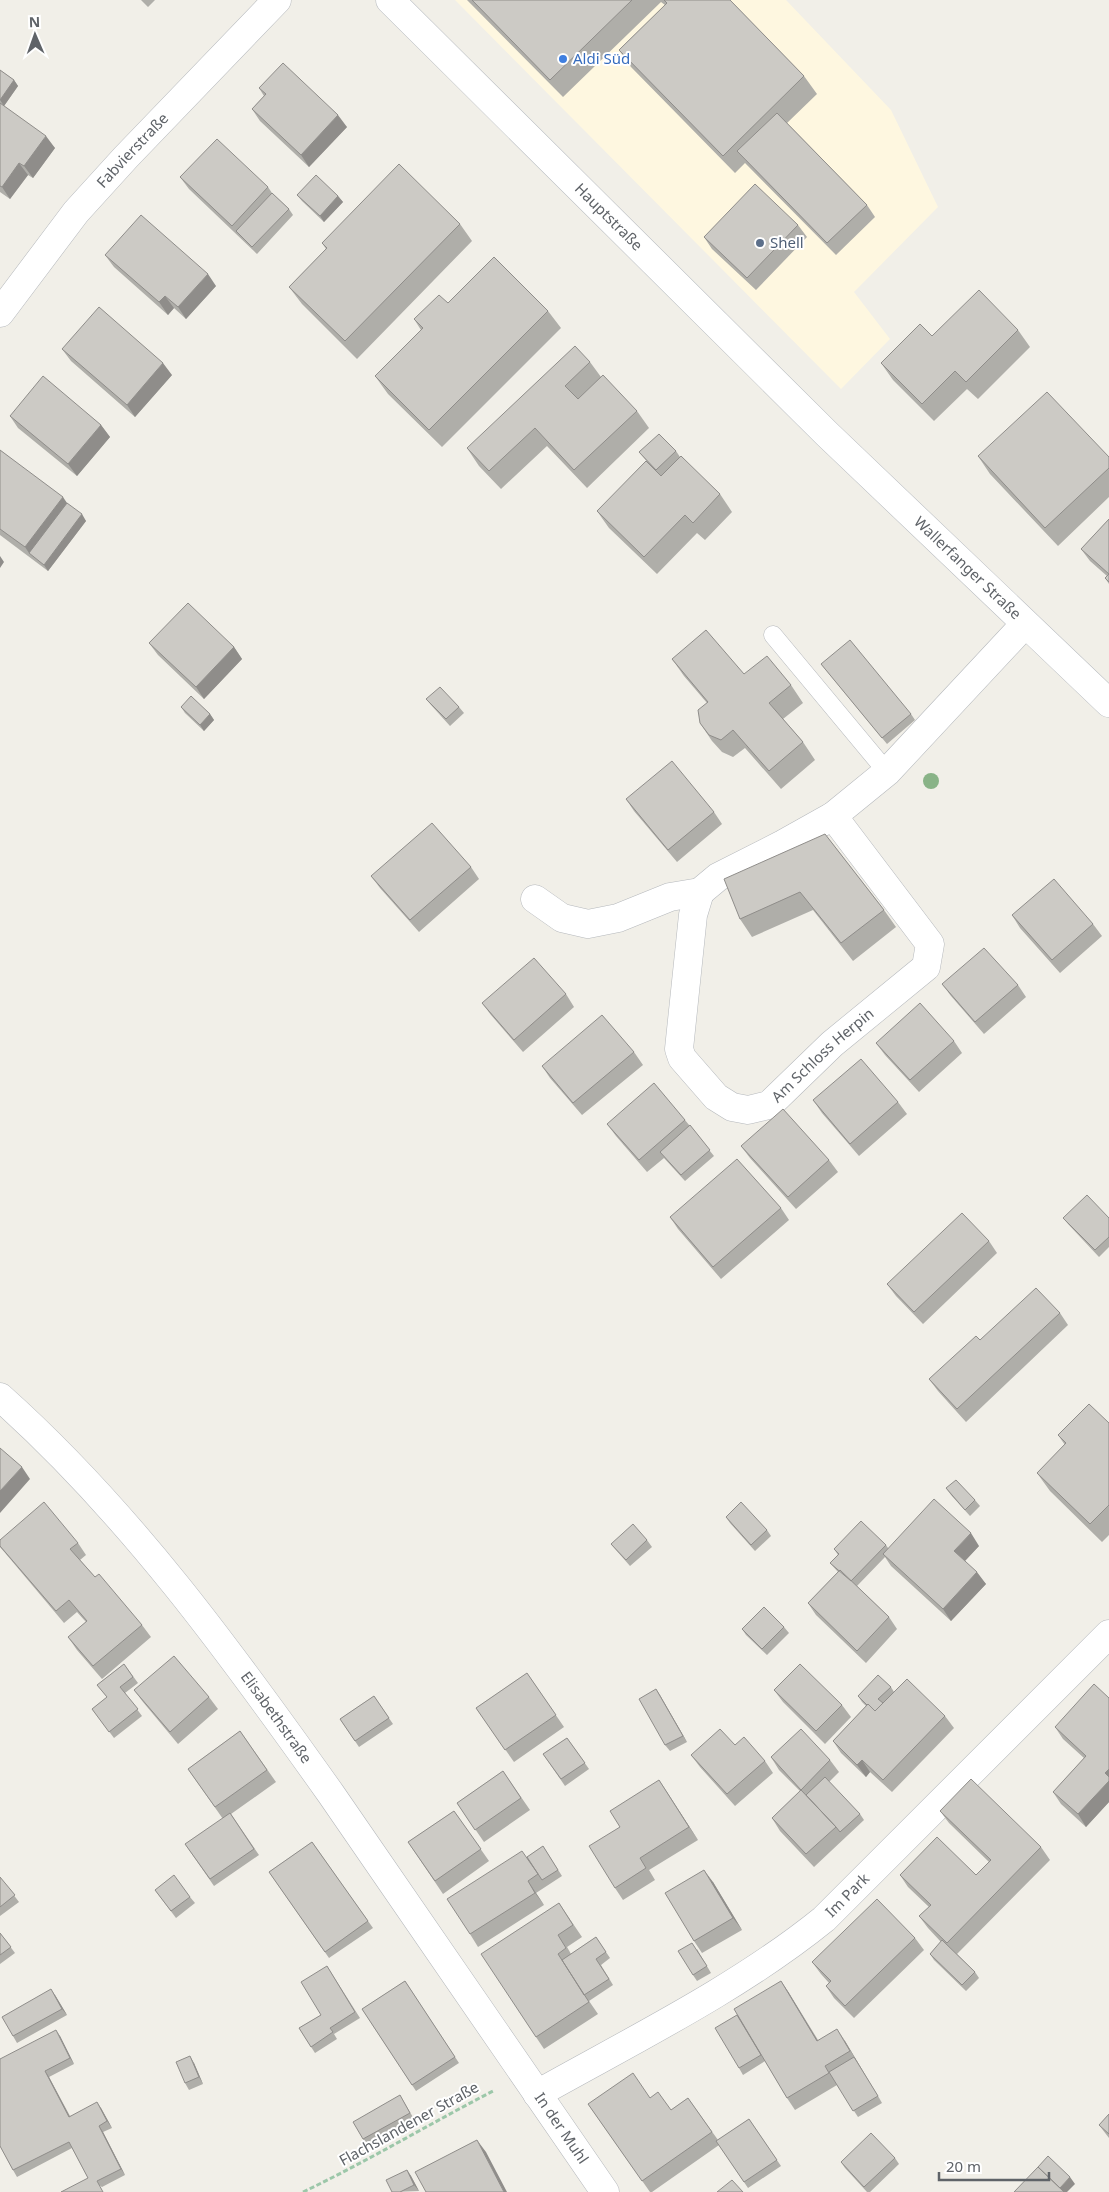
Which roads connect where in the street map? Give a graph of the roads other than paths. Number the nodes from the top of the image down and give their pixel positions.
1 (277, 0) edge
2 (390, 0) edge
3 (0, 312) edge
4 (827, 434) joint
5 (1025, 624) junction
6 (774, 635) dead end
7 (1109, 703) edge
8 (887, 772) junction
9 (833, 816) junction
10 (700, 892) junction
11 (535, 899) dead end
12 (0, 1397) edge
13 (1109, 1634) edge
14 (526, 2078) junction
15 (604, 2192) edge

1 - 3 street, Fabvierstraße
2 - 4 street, Hauptstraße
4 - 5 street, Wallerfanger Straße
5 - 7 street, Wallerfanger Straße
5 - 8 street
6 - 8 lane
8 - 9 street
9 - 10 street
9 - 10 street, Am Schloss Herpin
10 - 11 street
12 - 14 street, Elisabethstraße
13 - 14 street, Im Park
14 - 15 street, In der Muhl

